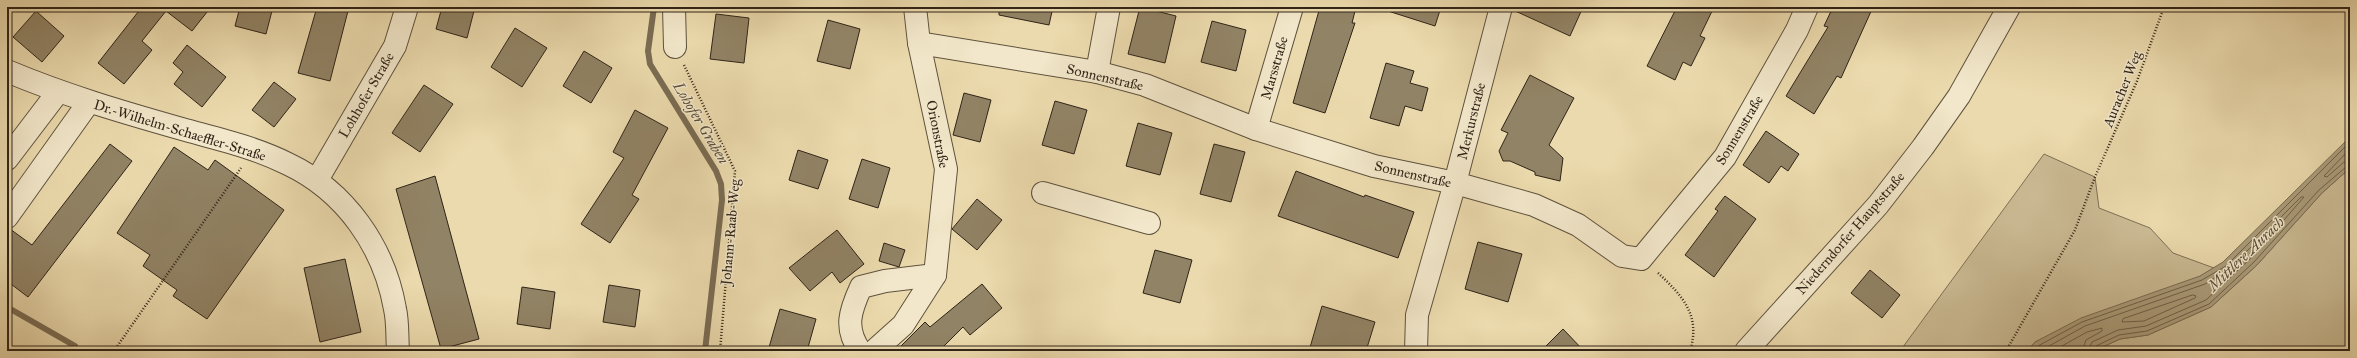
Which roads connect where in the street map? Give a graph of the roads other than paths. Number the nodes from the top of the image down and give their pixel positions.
1 (407, 7) edge
2 (674, 7) edge
3 (915, 7) edge
4 (1109, 7) edge
5 (1292, 7) edge
6 (1501, 7) edge
7 (1807, 7) edge
8 (2009, 7) edge
9 (919, 42) junction
10 (675, 47) road end
11 (7, 71) edge
12 (1097, 72) junction
13 (58, 92) junction
14 (89, 102) junction
15 (1256, 129) junction
16 (7, 159) edge
17 (317, 180) junction
18 (1455, 183) junction
19 (1044, 193) dead end
20 (7, 216) edge
21 (1149, 223) dead end
22 (934, 274) junction
23 (398, 351) edge
24 (860, 351) edge
25 (874, 351) edge
26 (1416, 351) edge
27 (1746, 351) edge

1 - 17 street, Lohhofer Straße
2 - 10 street
3 - 9 street
4 - 12 street
5 - 15 street, Marsstraße
6 - 18 street, Merkurstraße
7 - 18 street, Sonnenstraße
8 - 27 street, Niederndorfer Hauptstraße
9 - 12 street, Sonnenstraße
9 - 22 street, Orionstraße
11 - 13 street, Dr.-Wilhelm-Schaeffler-Straße
12 - 15 street, Sonnenstraße
13 - 14 street, Dr.-Wilhelm-Schaeffler-Straße
13 - 16 street
14 - 17 street, Dr.-Wilhelm-Schaeffler-Straße
14 - 20 street
15 - 18 street, Sonnenstraße
17 - 23 street, Dr.-Wilhelm-Schaeffler-Straße
18 - 26 street, Merkurstraße
19 - 21 street
22 - 24 street
22 - 25 street, Orionstraße

